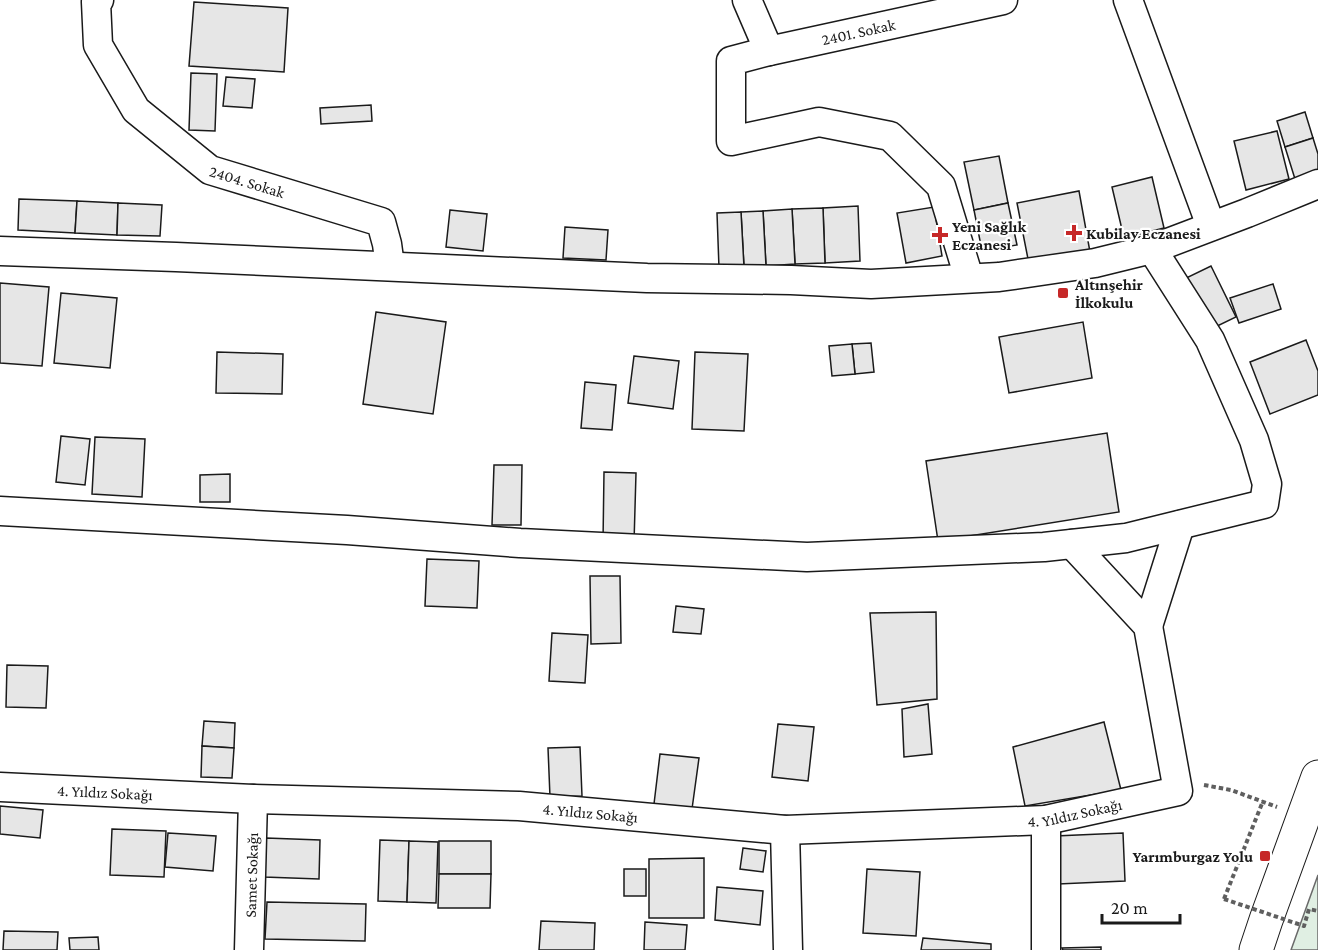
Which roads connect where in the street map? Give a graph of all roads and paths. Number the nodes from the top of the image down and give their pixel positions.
1 (99, 0) edge
2 (747, 0) edge
3 (1003, 0) edge
4 (1128, 0) edge
5 (769, 51) junction
6 (1318, 184) edge
7 (1211, 226) junction
8 (1152, 249) junction
9 (0, 251) edge
10 (390, 266) junction
11 (969, 278) junction
12 (0, 512) edge
13 (1180, 525) junction
14 (1072, 544) junction
15 (1148, 626) junction
16 (1318, 777) edge
17 (0, 787) edge
18 (1178, 791) junction
19 (253, 799) junction
20 (1263, 801) junction
21 (1303, 816) junction
22 (1046, 820) junction
23 (785, 830) junction
24 (1318, 911) edge
25 (249, 950) edge
26 (788, 950) edge
27 (1046, 950) edge
28 (1256, 950) edge

1 - 10 street, 2404. Sokak
2 - 5 street
3 - 5 street, 2401. Sokak
4 - 7 street
5 - 11 street, 2401. Sokak
6 - 7 street
7 - 8 street
8 - 11 street
8 - 13 street
9 - 10 street
10 - 11 street
12 - 14 street
13 - 14 street
13 - 15 street
14 - 15 street
15 - 18 street
16 - 21 main road
17 - 19 street, 4. Yıldız Sokağı
18 - 20 path
18 - 22 street, 4. Yıldız Sokağı
19 - 23 street, 4. Yıldız Sokağı
19 - 25 street, Samet Sokağı
20 - 21 path
20 - 24 path, bridge
21 - 28 main road
22 - 23 street, 4. Yıldız Sokağı
22 - 27 street
23 - 26 street

